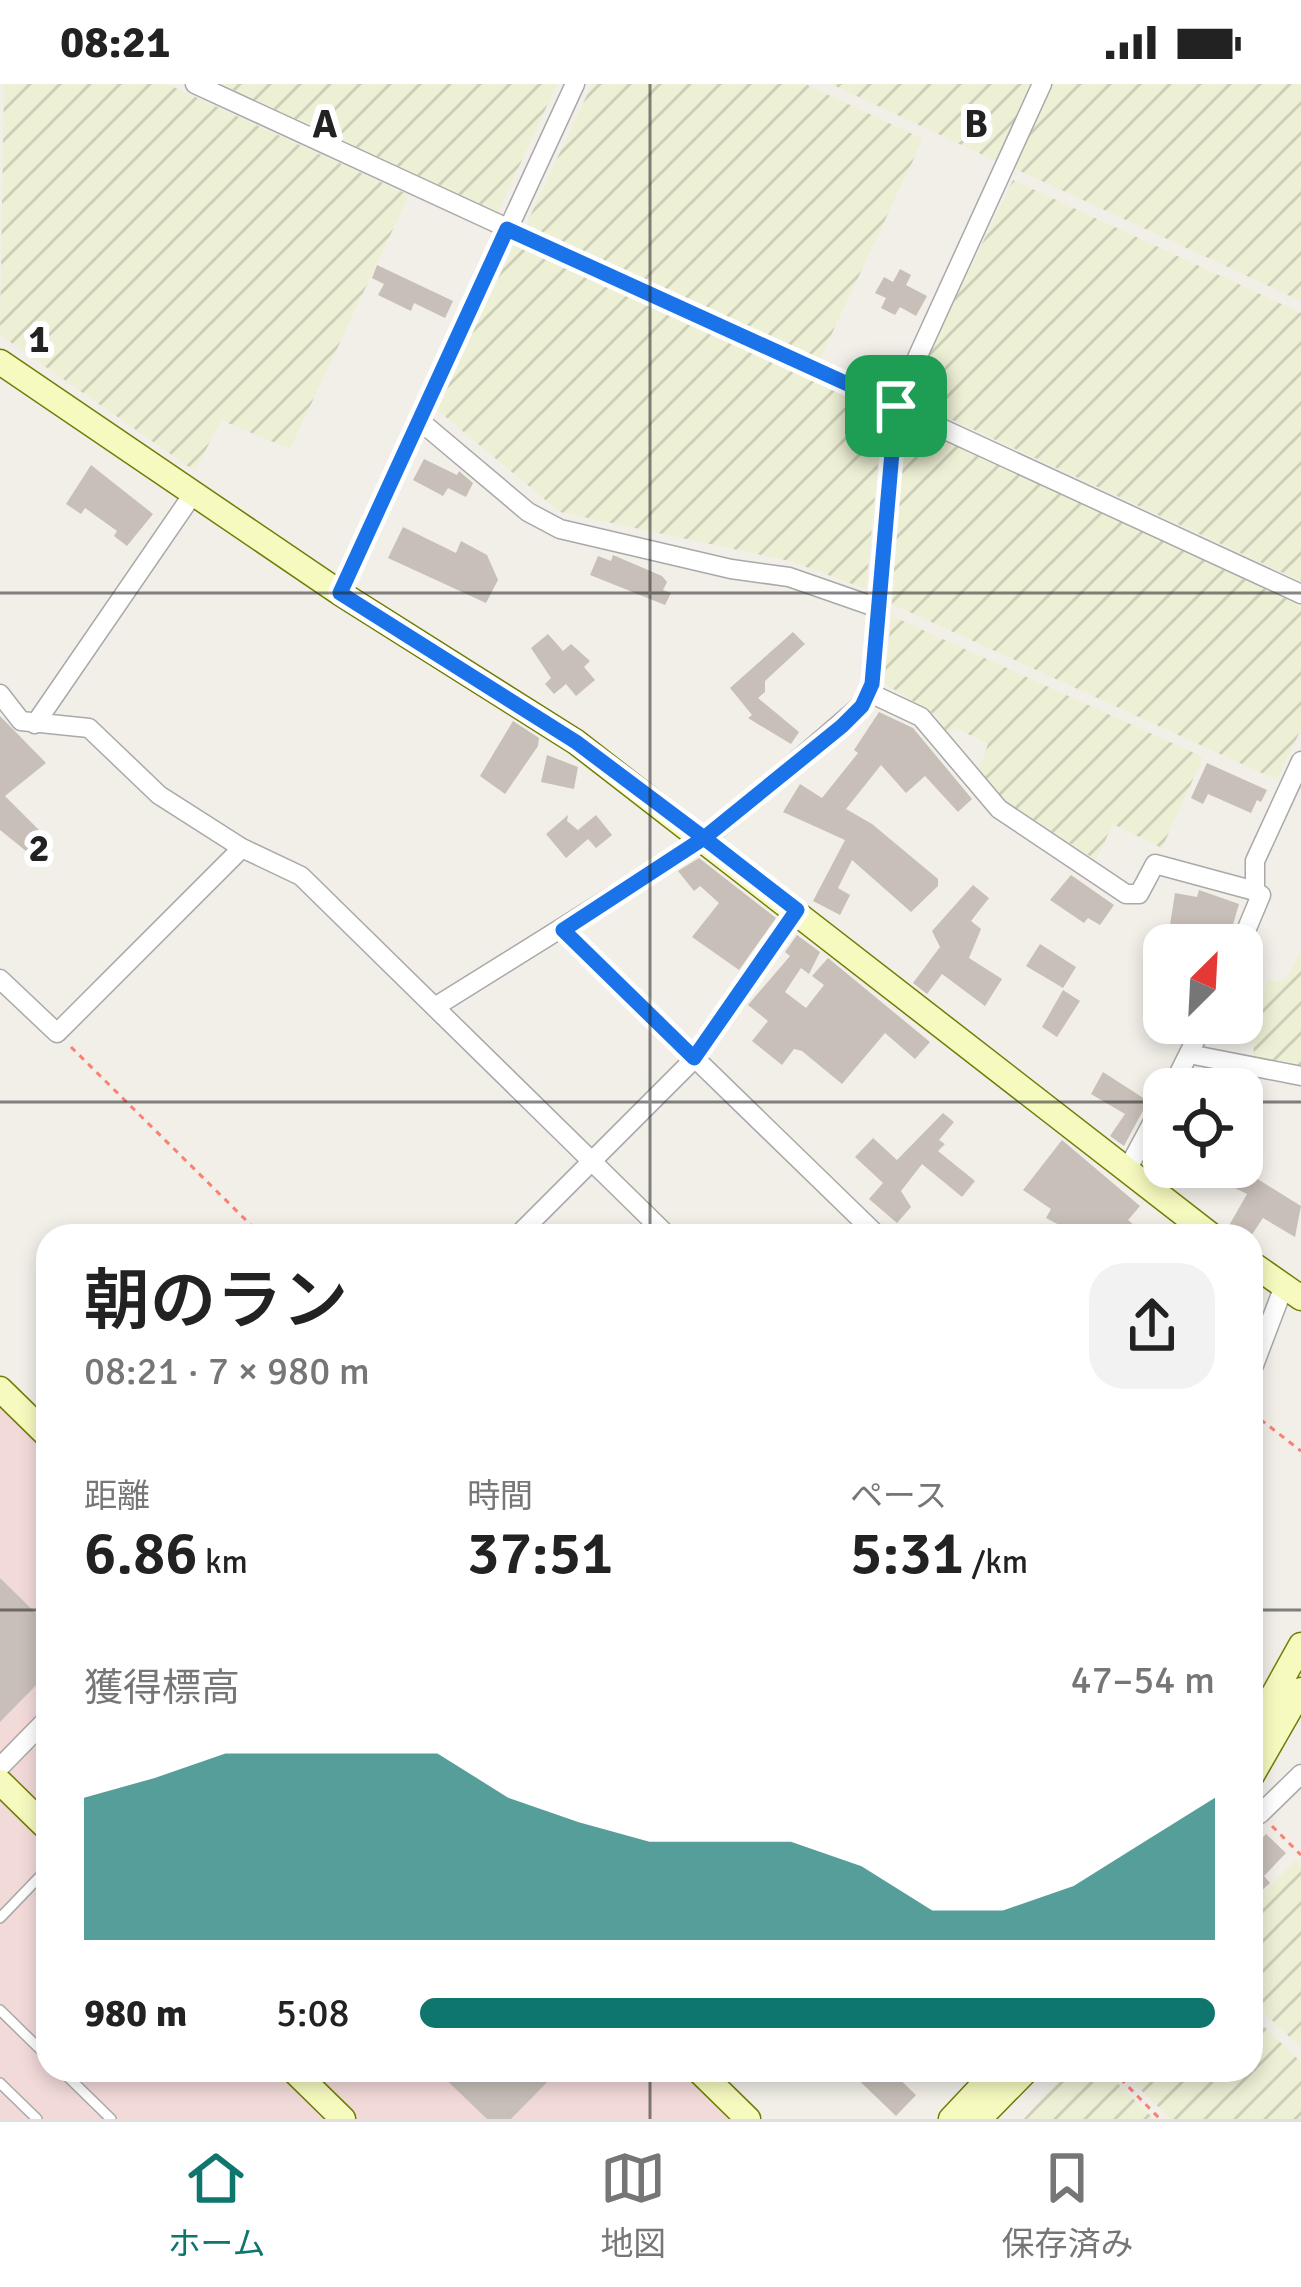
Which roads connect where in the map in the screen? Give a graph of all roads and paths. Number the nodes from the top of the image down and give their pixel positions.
1 (195, 84) edge
2 (575, 84) edge
3 (1042, 84) edge
4 (507, 229) junction
5 (0, 362) edge
6 (896, 406) junction
7 (420, 421) junction
8 (193, 494) junction
9 (340, 593) junction
10 (1301, 594) edge
11 (878, 608) junction
12 (870, 693) junction
13 (0, 694) edge
14 (35, 724) junction
15 (1301, 761) edge
16 (704, 838) junction
17 (242, 848) junction
18 (1255, 891) junction
19 (797, 910) junction
20 (1249, 924) edge
21 (563, 930) junction
22 (0, 979) edge
23 (438, 1005) junction
24 (57, 1034) junction
25 (1194, 1044) edge
26 (1189, 1054) junction
27 (694, 1058) junction
28 (1182, 1068) edge
29 (1301, 1076) edge
30 (1143, 1140) edge
31 (590, 1160) junction
32 (1127, 1170) junction
33 (250, 1224) edge
34 (529, 1224) edge
35 (656, 1224) edge
36 (866, 1224) edge
37 (1178, 1224) edge
38 (1263, 1271) edge
39 (1292, 1292) edge
40 (1263, 1349) edge
41 (0, 1389) edge
42 (1263, 1421) edge
43 (36, 1424) edge
44 (1301, 1451) edge
45 (1301, 1645) edge
46 (1301, 1690) edge
47 (1263, 1713) edge
48 (36, 1730) edge
49 (1263, 1756) edge
50 (0, 1767) edge
51 (1301, 1774) edge
52 (0, 1782) edge
53 (1263, 1811) edge
54 (36, 1817) edge
55 (1263, 1817) edge
56 (1301, 1855) edge
57 (36, 1880) edge
58 (0, 1918) edge
59 (0, 2010) edge
60 (36, 2045) edge
61 (73, 2082) edge
62 (305, 2082) edge
63 (710, 2082) edge
64 (986, 2082) edge
65 (1015, 2082) edge
66 (1124, 2082) edge
67 (0, 2084) edge
68 (37, 2119) edge
69 (111, 2119) edge
70 (343, 2119) edge
71 (748, 2119) edge
72 (951, 2119) edge
73 (979, 2119) edge
74 (1160, 2119) edge

1 - 4 street
2 - 4 street
3 - 6 street
4 - 6 street
4 - 7 street
5 - 8 street
6 - 10 street
6 - 11 street
7 - 9 street
7 - 11 street
8 - 9 street
8 - 14 street
9 - 16 street
11 - 12 street
12 - 16 street
12 - 18 street
13 - 14 street
14 - 17 street
15 - 18 street
16 - 19 street
16 - 21 street
17 - 23 street
17 - 24 street
18 - 20 street
19 - 27 street
19 - 32 street
21 - 23 street
21 - 27 street
22 - 24 street
23 - 31 street
24 - 33 path
25 - 26 street
26 - 28 street
26 - 29 street
27 - 31 street
27 - 36 street
30 - 32 street
31 - 34 street
31 - 35 street
32 - 37 street
38 - 39 street
39 - 40 street
41 - 43 street
42 - 44 path
45 - 47 street
46 - 49 street
48 - 50 street
51 - 53 street
52 - 54 street
55 - 56 path
57 - 58 lane
59 - 60 lane
61 - 69 lane
62 - 70 street
63 - 71 street
64 - 72 street
65 - 73 street
66 - 74 path
67 - 68 lane

